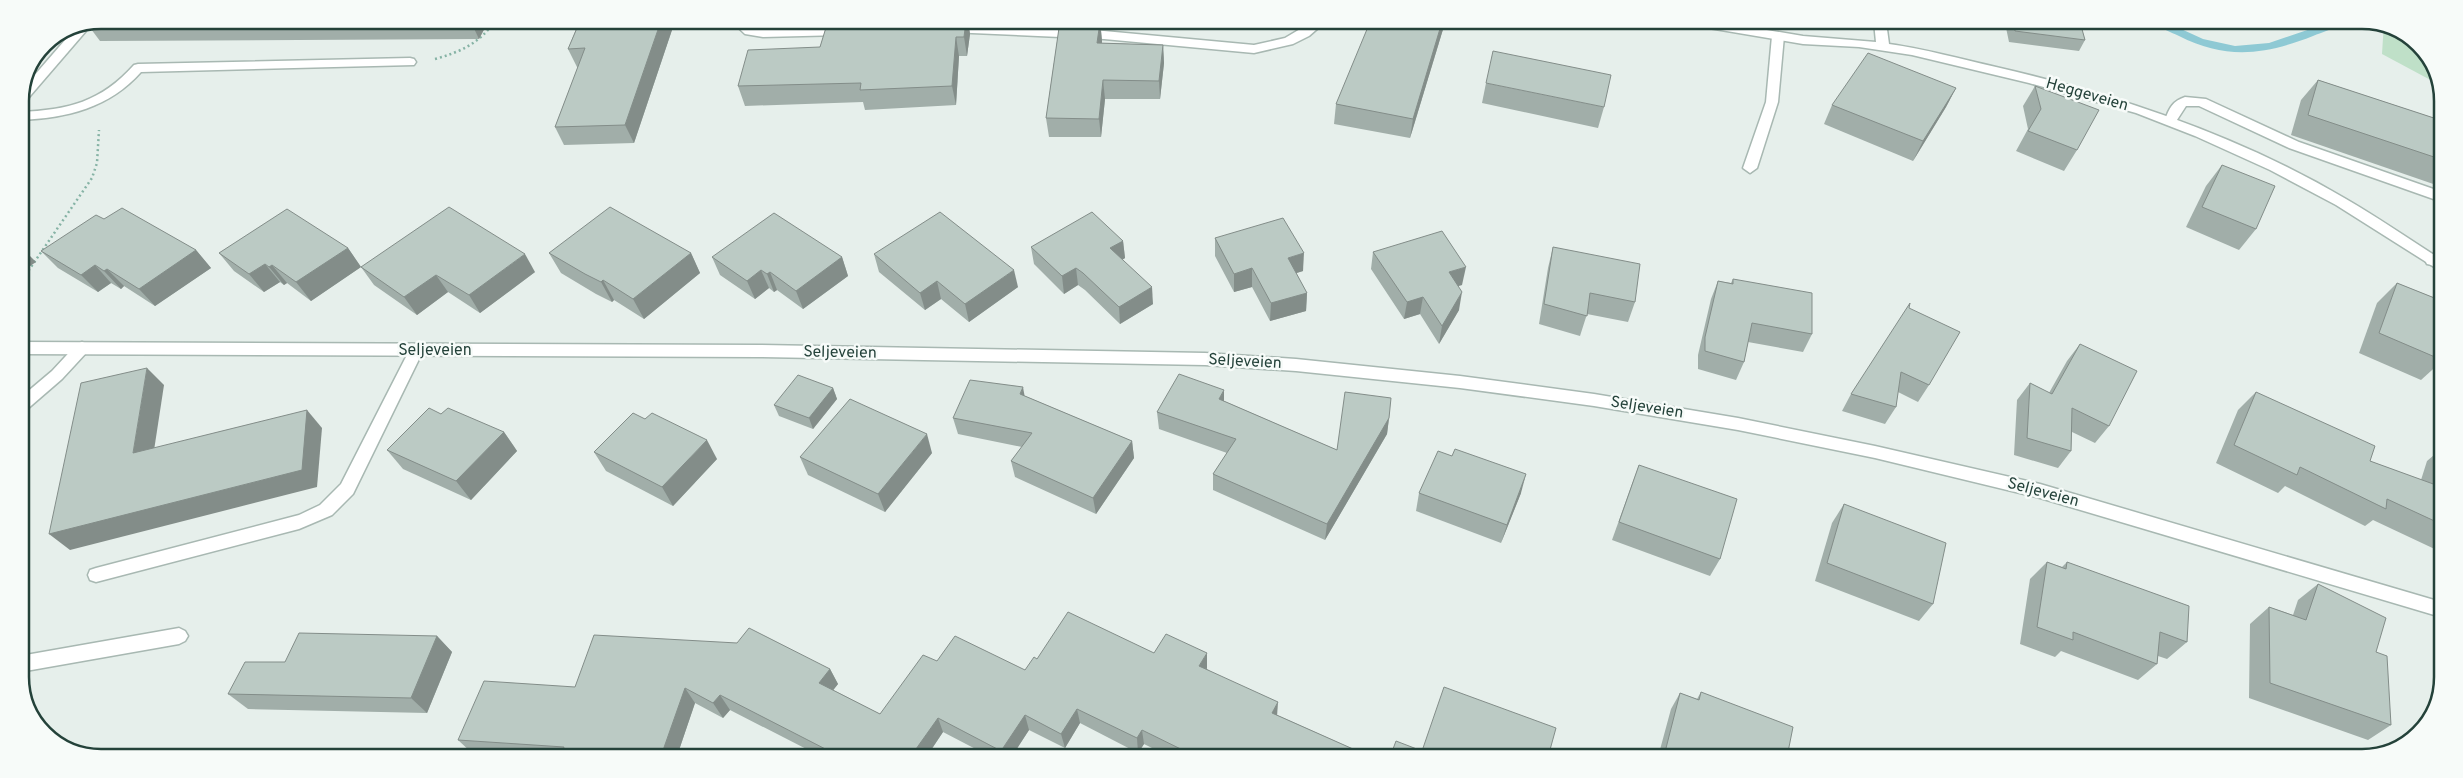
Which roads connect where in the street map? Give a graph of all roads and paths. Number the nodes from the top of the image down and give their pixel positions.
1 (489, 29) edge
2 (747, 29) edge
3 (958, 29) edge
4 (1309, 29) edge
5 (1738, 29) edge
6 (1881, 29) edge
7 (856, 30) edge
8 (78, 33) edge
9 (1778, 36) junction
10 (1883, 46) junction
11 (410, 62) joint
12 (30, 89) edge
13 (99, 100) junction
14 (29, 115) edge
15 (2171, 120) junction
16 (1750, 168) dead end
17 (2434, 194) edge
18 (2434, 258) edge
19 (29, 270) edge
20 (29, 348) edge
21 (82, 348) junction
22 (416, 351) junction
23 (29, 399) edge
24 (96, 575) dead end
25 (2434, 608) edge
26 (180, 636) dead end
27 (29, 662) edge

1 - 11 path
2 - 7 street
3 - 4 street
5 - 9 street, Heggeveien
6 - 10 street
8 - 12 street
9 - 10 street, Heggeveien
9 - 16 street
10 - 15 street, Heggeveien
11 - 13 street
13 - 14 street
13 - 19 path
15 - 17 street
15 - 18 street, Heggeveien
20 - 21 street, Seljeveien
21 - 22 street, Seljeveien
21 - 23 street
22 - 24 street
22 - 25 street, Seljeveien
26 - 27 street

